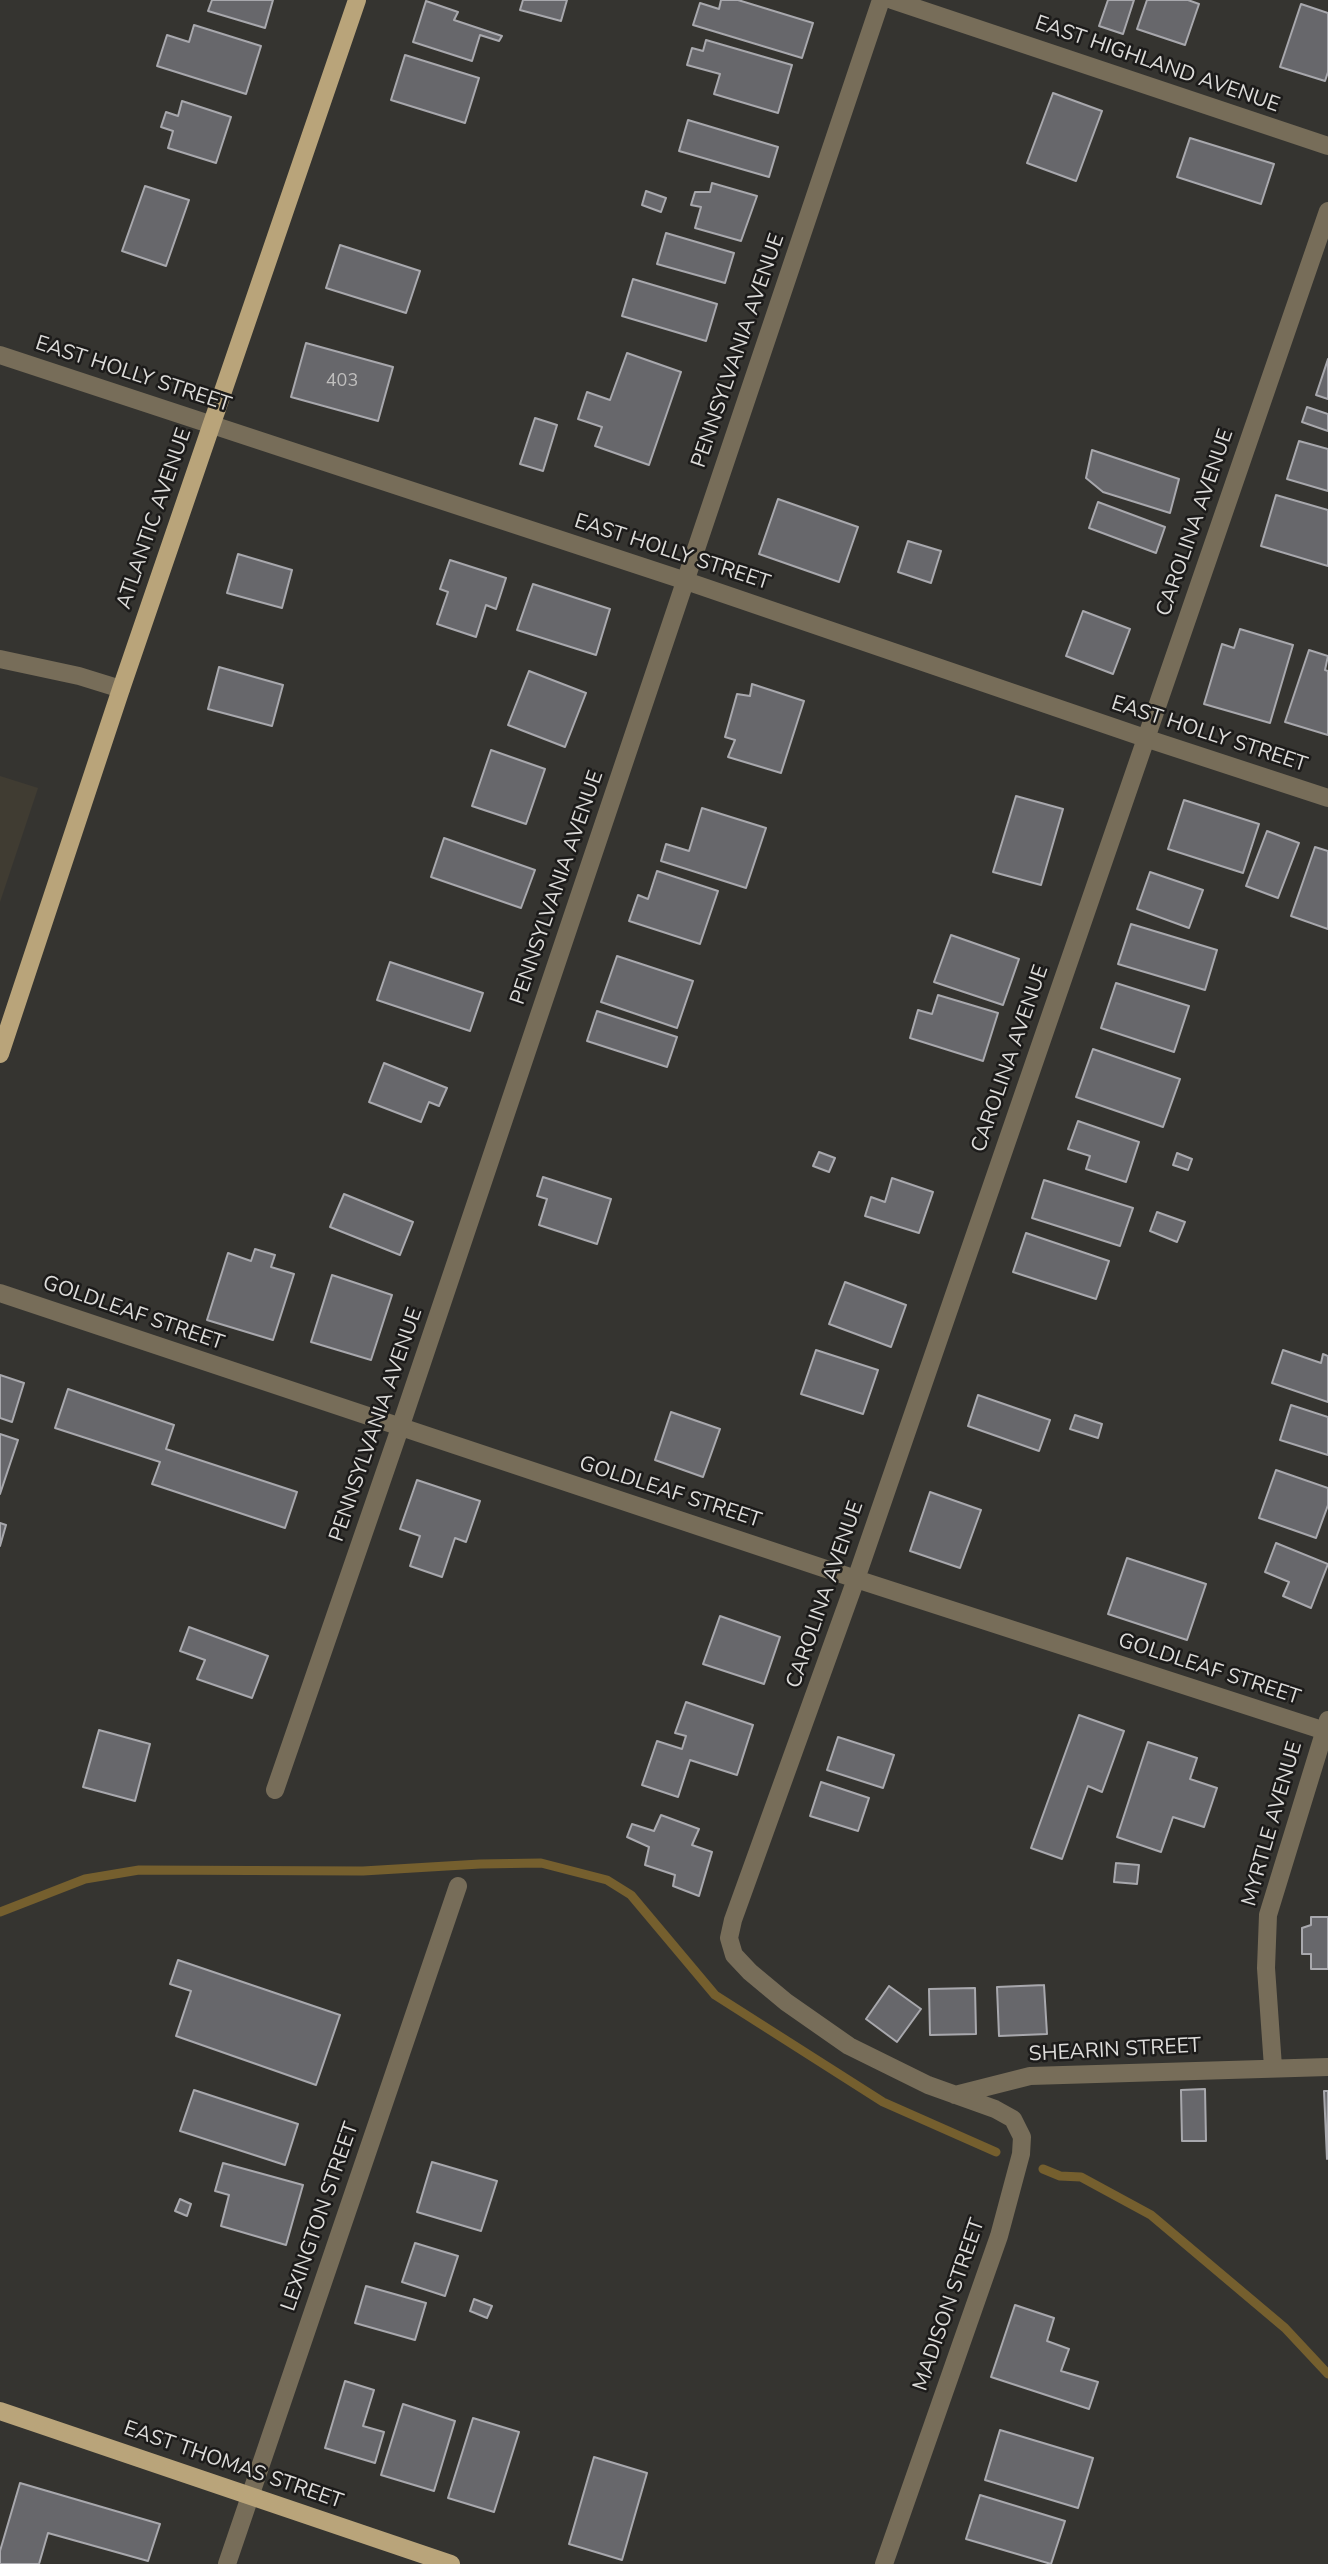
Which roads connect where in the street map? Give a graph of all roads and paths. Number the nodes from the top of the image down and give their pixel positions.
1 (357, 0) edge
2 (881, 0) edge
3 (892, 0) edge
4 (1328, 146) edge
5 (1328, 211) edge
6 (0, 355) edge
7 (211, 425) junction
8 (686, 581) junction
9 (0, 659) edge
10 (121, 689) junction
11 (1145, 738) junction
12 (1328, 798) edge
13 (0, 1054) edge
14 (0, 1293) edge
15 (400, 1428) junction
16 (856, 1579) junction
17 (1327, 1727) edge
18 (275, 1790) dead end
19 (458, 1886) dead end
20 (1273, 2067) junction
21 (1328, 2067) edge
22 (955, 2095) junction
23 (0, 2411) edge
24 (250, 2495) junction
25 (228, 2564) edge
26 (451, 2564) edge
27 (884, 2564) edge

1 - 7 main road, ATLANTIC AVENUE
2 - 8 street, PENNSYLVANIA AVENUE
3 - 4 street, EAST HIGHLAND AVENUE
5 - 11 street, CAROLINA AVENUE
6 - 7 street, EAST HOLLY STREET
7 - 8 street, EAST HOLLY STREET
7 - 10 main road, ATLANTIC AVENUE
8 - 11 street, EAST HOLLY STREET
8 - 15 street, PENNSYLVANIA AVENUE
9 - 10 street
10 - 13 main road, ATLANTIC AVENUE
11 - 12 street, EAST HOLLY STREET
11 - 16 street, CAROLINA AVENUE
14 - 15 street, GOLDLEAF STREET
15 - 16 street, GOLDLEAF STREET
15 - 18 street, PENNSYLVANIA AVENUE
16 - 17 street, GOLDLEAF STREET
16 - 22 street, CAROLINA AVENUE
17 - 20 street, MYRTLE AVENUE
19 - 24 street, LEXINGTON STREET
20 - 21 street, SHEARIN STREET
20 - 22 street, SHEARIN STREET
22 - 27 street, MADISON STREET
23 - 24 main road, EAST THOMAS STREET
24 - 25 street, LEXINGTON STREET
24 - 26 main road, EAST THOMAS STREET

